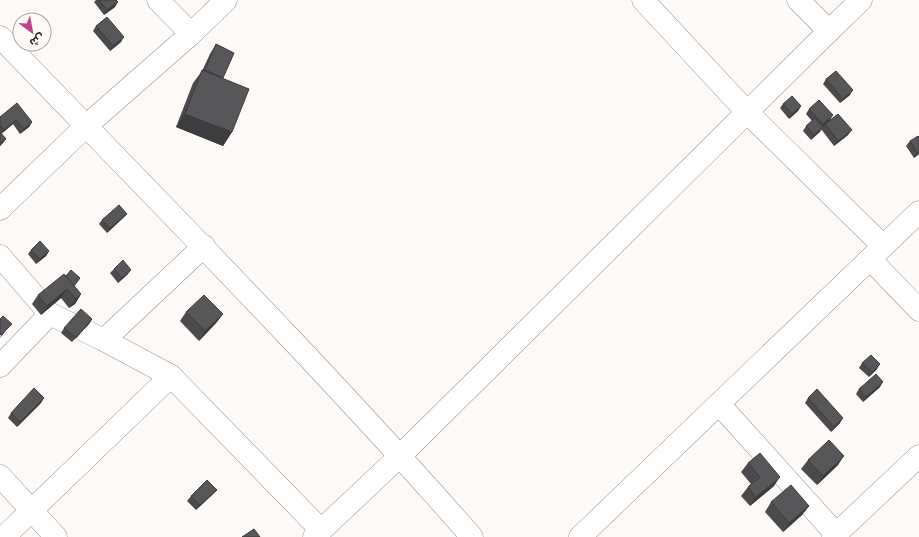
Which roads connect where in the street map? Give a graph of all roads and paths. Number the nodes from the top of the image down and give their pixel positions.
1 (158, 0) edge
2 (226, 0) edge
3 (643, 0) edge
4 (798, 0) edge
5 (861, 0) edge
6 (829, 31) junction
7 (190, 34) junction
8 (0, 37) edge
9 (747, 112) junction
10 (86, 126) junction
11 (0, 210) edge
12 (919, 212) edge
13 (204, 246) junction
14 (876, 253) junction
15 (0, 256) edge
16 (919, 310) edge
17 (50, 314) junction
18 (104, 340) junction
19 (0, 366) edge
20 (171, 376) junction
21 (720, 404) junction
22 (401, 455) junction
23 (915, 467) edge
24 (0, 476) edge
25 (31, 511) junction
26 (318, 534) edge
27 (835, 536) edge
28 (4, 537) edge
29 (56, 537) edge
30 (472, 537) edge
31 (580, 537) edge

1 - 7 street
2 - 7 street
3 - 9 street
4 - 6 street
5 - 6 street
6 - 9 street
7 - 10 street
8 - 10 street
9 - 14 street
9 - 22 street
10 - 11 street
10 - 13 street
12 - 14 street
13 - 18 street
13 - 22 street
14 - 16 street
14 - 21 street
15 - 17 street
17 - 18 street
17 - 19 street
18 - 20 street
20 - 25 street
20 - 26 street
21 - 27 street
21 - 31 street
22 - 26 street
22 - 30 street
23 - 27 street
24 - 25 street
25 - 28 street
25 - 29 street

